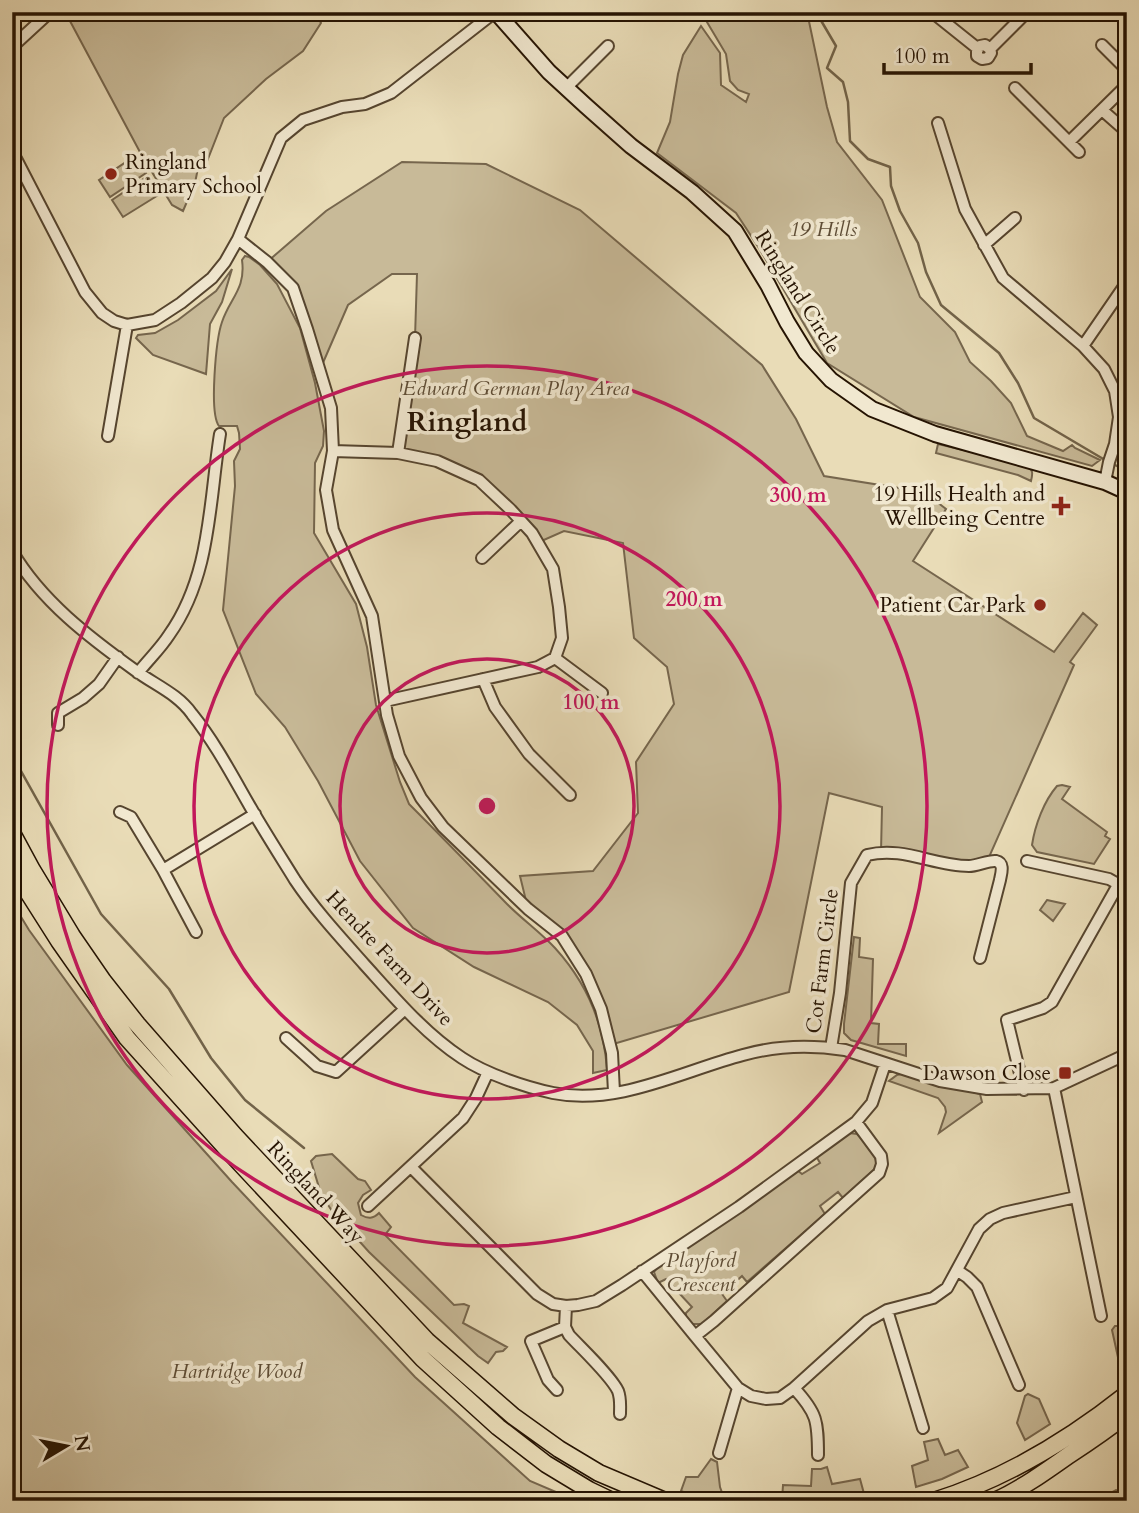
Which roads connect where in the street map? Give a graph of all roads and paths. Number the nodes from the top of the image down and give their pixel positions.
1 (50, 12) edge
2 (496, 12) edge
3 (932, 12) edge
4 (1027, 12) edge
5 (1102, 45) dead end
6 (608, 46) dead end
7 (12, 47) edge
8 (1127, 70) edge
9 (1127, 85) edge
10 (566, 88) junction
11 (1014, 88) dead end
12 (1102, 110) junction
13 (938, 123) dead end
14 (1127, 132) edge
15 (1070, 141) junction
16 (12, 151) edge
17 (1079, 152) dead end
18 (1015, 218) dead end
19 (238, 239) junction
20 (984, 245) junction
21 (1127, 282) edge
22 (127, 325) junction
23 (415, 338) dead end
24 (1083, 346) junction
25 (220, 434) dead end
26 (108, 436) dead end
27 (333, 452) junction
28 (398, 453) junction
29 (1105, 482) junction
30 (1127, 492) edge
31 (521, 521) junction
32 (12, 551) edge
33 (482, 558) dead end
34 (118, 657) junction
35 (555, 659) junction
36 (138, 673) junction
37 (483, 679) junction
38 (602, 693) dead end
39 (385, 701) junction
40 (58, 725) dead end
41 (570, 795) dead end
42 (121, 812) dead end
43 (255, 814) junction
44 (12, 833) edge
45 (1027, 861) dead end
46 (12, 867) edge
47 (163, 870) junction
48 (1123, 887) edge
49 (196, 932) dead end
50 (980, 958) dead end
51 (405, 1009) junction
52 (286, 1038) dead end
53 (831, 1048) junction
54 (1127, 1054) edge
55 (886, 1064) junction
56 (488, 1072) junction
57 (1054, 1088) junction
58 (1024, 1090) junction
59 (614, 1093) junction
60 (856, 1122) junction
61 (411, 1167) junction
62 (1076, 1197) junction
63 (368, 1206) dead end
64 (642, 1271) junction
65 (957, 1271) junction
66 (566, 1306) junction
67 (887, 1310) junction
68 (1101, 1316) dead end
69 (565, 1327) junction
70 (695, 1336) junction
71 (1019, 1385) dead end
72 (738, 1388) junction
73 (794, 1388) junction
74 (558, 1390) dead end
75 (1127, 1394) edge
76 (620, 1414) dead end
77 (1127, 1414) edge
78 (923, 1428) dead end
79 (719, 1453) dead end
80 (818, 1455) dead end
81 (1000, 1499) edge
82 (612, 1501) edge
83 (665, 1501) edge
84 (934, 1501) edge

1 - 7 street
2 - 10 street, Ringland Circle
2 - 19 street
3 - 4 street
5 - 8 street
6 - 10 street
9 - 12 street
10 - 29 street, Ringland Circle
11 - 15 street
12 - 14 street
12 - 15 street
13 - 20 street
15 - 17 street
16 - 22 street
18 - 20 street
19 - 22 street
19 - 27 street
20 - 24 street
21 - 24 street
22 - 26 street
23 - 28 street
24 - 29 street
25 - 36 street
27 - 28 street
27 - 39 street
28 - 31 street
29 - 30 street, Ringland Circle
31 - 33 street
31 - 35 street
32 - 34 street, Hendre Farm Drive
34 - 36 street, Hendre Farm Drive
34 - 40 street
35 - 37 street
35 - 38 street
36 - 43 street, Hendre Farm Drive
37 - 39 street
37 - 41 street
39 - 59 street
42 - 47 street
43 - 47 street
43 - 51 street, Hendre Farm Drive
44 - 83 main road, Ringland Way
45 - 48 street
46 - 82 main road, Ringland Way
47 - 49 street
48 - 58 street
50 - 53 street, Cot Farm Circle
51 - 52 street
51 - 56 street, Hendre Farm Drive
53 - 55 street, Hendre Farm Drive
53 - 59 street, Hendre Farm Drive
54 - 57 street, Hendre Farm Drive
55 - 58 street, Hendre Farm Drive
55 - 60 street
56 - 59 street, Hendre Farm Drive
56 - 61 street
57 - 58 street, Hendre Farm Drive
57 - 62 street
60 - 64 street
60 - 70 street
61 - 63 street
61 - 66 street
62 - 65 street
62 - 68 street
64 - 66 street
64 - 70 street
65 - 67 street
65 - 71 street
66 - 69 street
67 - 73 street
67 - 78 street
69 - 74 street
69 - 76 street
70 - 72 street
72 - 73 street
72 - 79 street
73 - 80 street
75 - 84 main road
77 - 81 main road

